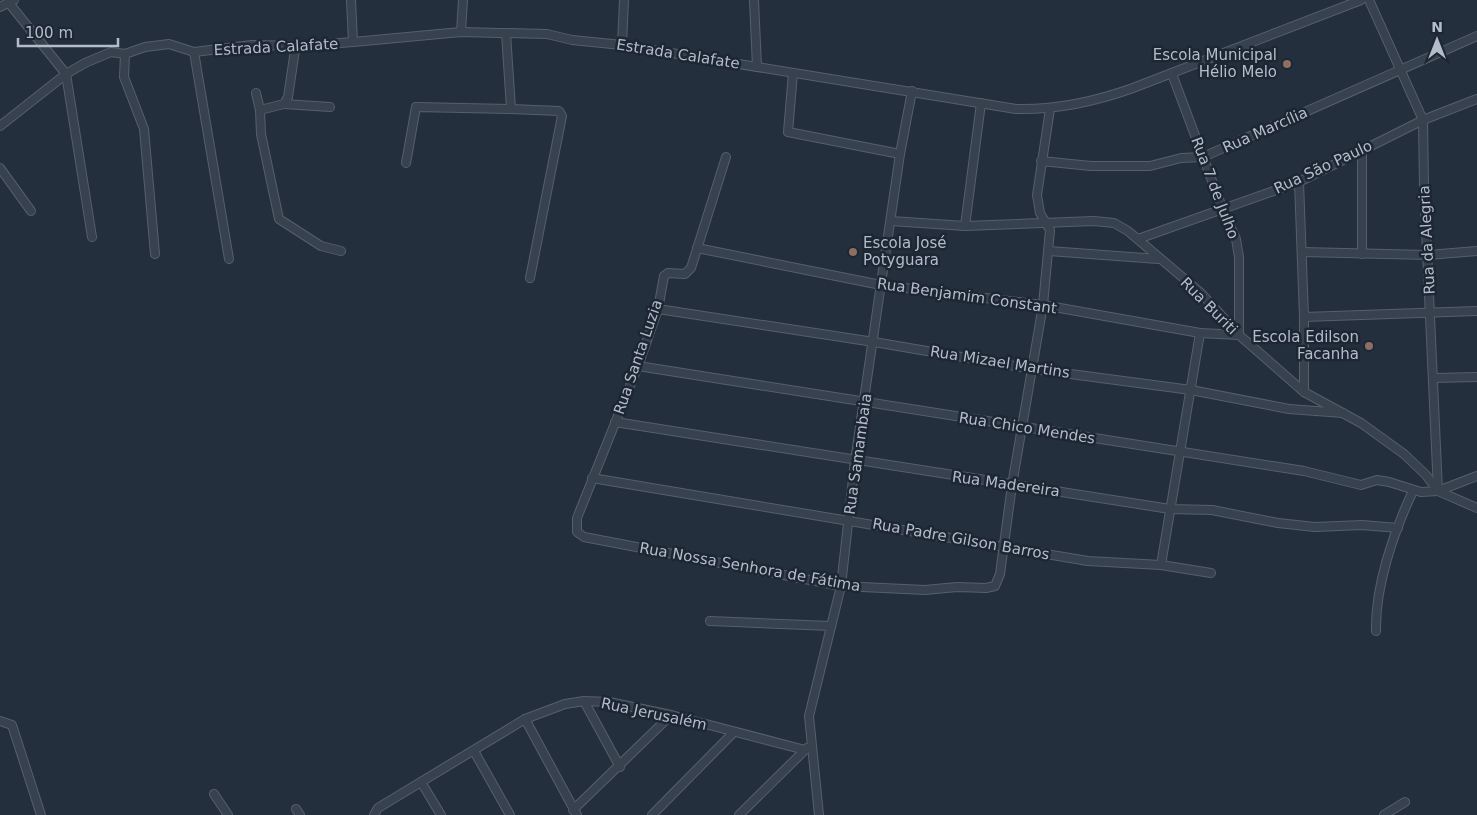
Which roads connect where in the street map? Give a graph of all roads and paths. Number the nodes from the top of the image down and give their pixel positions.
1 (351, 0) edge
2 (463, 0) edge
3 (624, 0) edge
4 (754, 0) edge
5 (1361, 0) edge
6 (1369, 0) edge
7 (12, 1) edge
8 (0, 7) edge
9 (461, 32) junction
10 (506, 33) junction
11 (1477, 36) edge
12 (354, 42) junction
13 (622, 45) junction
14 (302, 46) junction
15 (194, 52) junction
16 (125, 54) junction
17 (757, 67) junction
18 (1401, 70) junction
19 (793, 73) junction
20 (66, 74) junction
21 (1172, 74) junction
22 (912, 91) junction
23 (256, 93) dead end
24 (1477, 99) edge
25 (981, 103) junction
26 (284, 104) junction
27 (330, 106) dead end
28 (511, 109) junction
29 (1050, 109) junction
30 (260, 110) junction
31 (1423, 120) junction
32 (0, 126) edge
33 (1362, 150) junction
34 (900, 154) junction
35 (726, 157) dead end
36 (1203, 157) junction
37 (1041, 161) junction
38 (406, 163) dead end
39 (0, 168) edge
40 (1299, 182) junction
41 (1223, 210) junction
42 (31, 211) dead end
43 (891, 221) junction
44 (1044, 224) junction
45 (965, 226) junction
46 (92, 237) dead end
47 (1138, 239) junction
48 (697, 248) junction
49 (341, 251) dead end
50 (1049, 251) junction
51 (1477, 251) edge
52 (1302, 252) junction
53 (155, 254) dead end
54 (1362, 254) junction
55 (1428, 255) junction
56 (1158, 258) junction
57 (229, 259) dead end
58 (530, 278) dead end
59 (881, 285) junction
60 (1043, 305) junction
61 (658, 309) junction
62 (1477, 311) edge
63 (1430, 313) junction
64 (1304, 317) junction
65 (1200, 333) junction
66 (1239, 335) junction
67 (874, 342) junction
68 (638, 366) junction
69 (1033, 369) junction
70 (1477, 377) edge
71 (1433, 378) junction
72 (1191, 390) junction
73 (1304, 392) junction
74 (865, 402) junction
75 (1343, 413) junction
76 (616, 422) junction
77 (1023, 427) junction
78 (1181, 452) junction
79 (856, 461) junction
80 (1477, 476) edge
81 (592, 478) junction
82 (1012, 485) junction
83 (1413, 490) junction
84 (1438, 491) junction
85 (1477, 508) edge
86 (1170, 510) junction
87 (576, 518) joint
88 (849, 519) junction
89 (1398, 528) junction
90 (1004, 546) junction
91 (1161, 565) junction
92 (1212, 573) dead end
93 (841, 586) junction
94 (710, 621) dead end
95 (831, 626) junction
96 (1376, 631) dead end
97 (584, 701) junction
98 (671, 715) junction
99 (525, 719) junction
100 (0, 721) edge
101 (734, 732) junction
102 (812, 744) junction
103 (474, 750) junction
104 (805, 750) junction
105 (620, 767) junction
106 (421, 782) junction
107 (214, 794) dead end
108 (1405, 802) dead end
109 (376, 812) edge
110 (575, 812) edge
111 (41, 815) edge
112 (228, 815) edge
113 (441, 815) edge
114 (510, 815) edge
115 (652, 815) edge
116 (739, 815) edge
117 (819, 815) edge
118 (1384, 815) edge

1 - 12 street
2 - 9 street
3 - 13 street
4 - 17 street
5 - 21 street, Estrada Calafate
6 - 18 street, Rua da Alegria
7 - 8 street
7 - 20 street
9 - 10 street, Estrada Calafate
9 - 12 street, Estrada Calafate
10 - 13 street, Estrada Calafate
10 - 28 street
11 - 18 street, Rua Marcília
12 - 14 street, Estrada Calafate
13 - 17 street, Estrada Calafate
14 - 15 street, Estrada Calafate
14 - 26 street
15 - 16 street, Estrada Calafate
15 - 57 street
16 - 20 street, Estrada Calafate
16 - 53 street
17 - 19 street, Estrada Calafate
18 - 31 street, Rua da Alegria
18 - 36 street, Rua Marcília
19 - 22 street, Estrada Calafate
19 - 34 street
20 - 32 street, Estrada Calafate
20 - 46 street
21 - 29 street, Estrada Calafate
21 - 36 street, Rua 7 de Julho
22 - 25 street, Estrada Calafate
22 - 34 street, Rua Samambaia
23 - 30 street
24 - 31 street, Rua São Paulo
25 - 29 street, Estrada Calafate
25 - 45 street
26 - 27 street
26 - 30 street
28 - 38 street
28 - 58 street
29 - 37 street
30 - 49 street
31 - 33 street, Rua São Paulo
31 - 55 street, Rua da Alegria
33 - 40 street, Rua São Paulo
33 - 54 street
34 - 43 street, Rua Samambaia
35 - 48 street, Rua Santa Luzia
36 - 37 street, Rua Marcília
36 - 41 street, Rua 7 de Julho
37 - 44 street
39 - 42 street
40 - 41 street, Rua São Paulo
40 - 52 street
41 - 47 street, Rua São Paulo
41 - 66 street, Rua 7 de Julho
43 - 45 street, Rua Buriti
43 - 59 street, Rua Samambaia
44 - 45 street, Rua Buriti
44 - 47 street, Rua Buriti
44 - 50 street
47 - 56 street, Rua Buriti
48 - 59 street, Rua Benjamim Constant
48 - 61 street, Rua Santa Luzia
50 - 56 street
50 - 60 street
51 - 55 street
52 - 54 street
52 - 64 street
54 - 55 street
55 - 63 street, Rua da Alegria
56 - 66 street, Rua Buriti
59 - 60 street, Rua Benjamim Constant
59 - 67 street, Rua Samambaia
60 - 65 street, Rua Benjamim Constant
60 - 69 street
61 - 67 street, Rua Mizael Martins
61 - 68 street, Rua Santa Luzia
62 - 63 street
63 - 64 street
63 - 71 street, Rua da Alegria
64 - 73 street
65 - 66 street, Rua Benjamim Constant
65 - 72 street
66 - 73 street, Rua Buriti
67 - 69 street, Rua Mizael Martins
67 - 74 street, Rua Samambaia
68 - 74 street, Rua Chico Mendes
68 - 76 street, Rua Santa Luzia
69 - 72 street, Rua Mizael Martins
69 - 77 street
70 - 71 street
71 - 84 street, Rua da Alegria
72 - 75 street, Rua Mizael Martins
72 - 78 street
73 - 75 street, Rua Buriti
74 - 77 street, Rua Chico Mendes
74 - 79 street, Rua Samambaia
75 - 84 street, Rua Buriti
76 - 79 street, Rua Madereira
76 - 81 street, Rua Santa Luzia
77 - 78 street, Rua Chico Mendes
77 - 82 street
78 - 83 street, Rua Chico Mendes
78 - 86 street
79 - 82 street, Rua Madereira
79 - 88 street, Rua Samambaia
80 - 84 street
81 - 87 street, Rua Santa Luzia
81 - 88 street, Rua Padre Gilson Barros
82 - 86 street, Rua Madereira
82 - 90 street
83 - 84 street, Rua Chico Mendes
83 - 89 street
84 - 85 street
86 - 89 street, Rua Madereira
86 - 91 street
87 - 93 street, Rua Nossa Senhora de Fátima
88 - 90 street, Rua Padre Gilson Barros
88 - 93 street, Rua Samambaia
89 - 96 street
90 - 91 street, Rua Padre Gilson Barros
90 - 93 street, Rua Nossa Senhora de Fátima
91 - 92 street, Rua Padre Gilson Barros
93 - 95 street, Rua Samambaia
94 - 95 street
95 - 102 street, Rua Samambaia
97 - 98 street, Rua Jerusalém
97 - 99 street, Rua Jerusalém
97 - 105 street
98 - 101 street, Rua Jerusalém
98 - 105 street
99 - 103 street, Rua Jerusalém
99 - 110 street
100 - 111 street
101 - 104 street, Rua Jerusalém
101 - 115 street
102 - 104 street
102 - 117 street, Rua Samambaia
103 - 106 street, Rua Jerusalém
103 - 114 street
104 - 116 street
105 - 110 street
106 - 109 street, Rua Jerusalém
106 - 113 street
107 - 112 street
108 - 118 street

